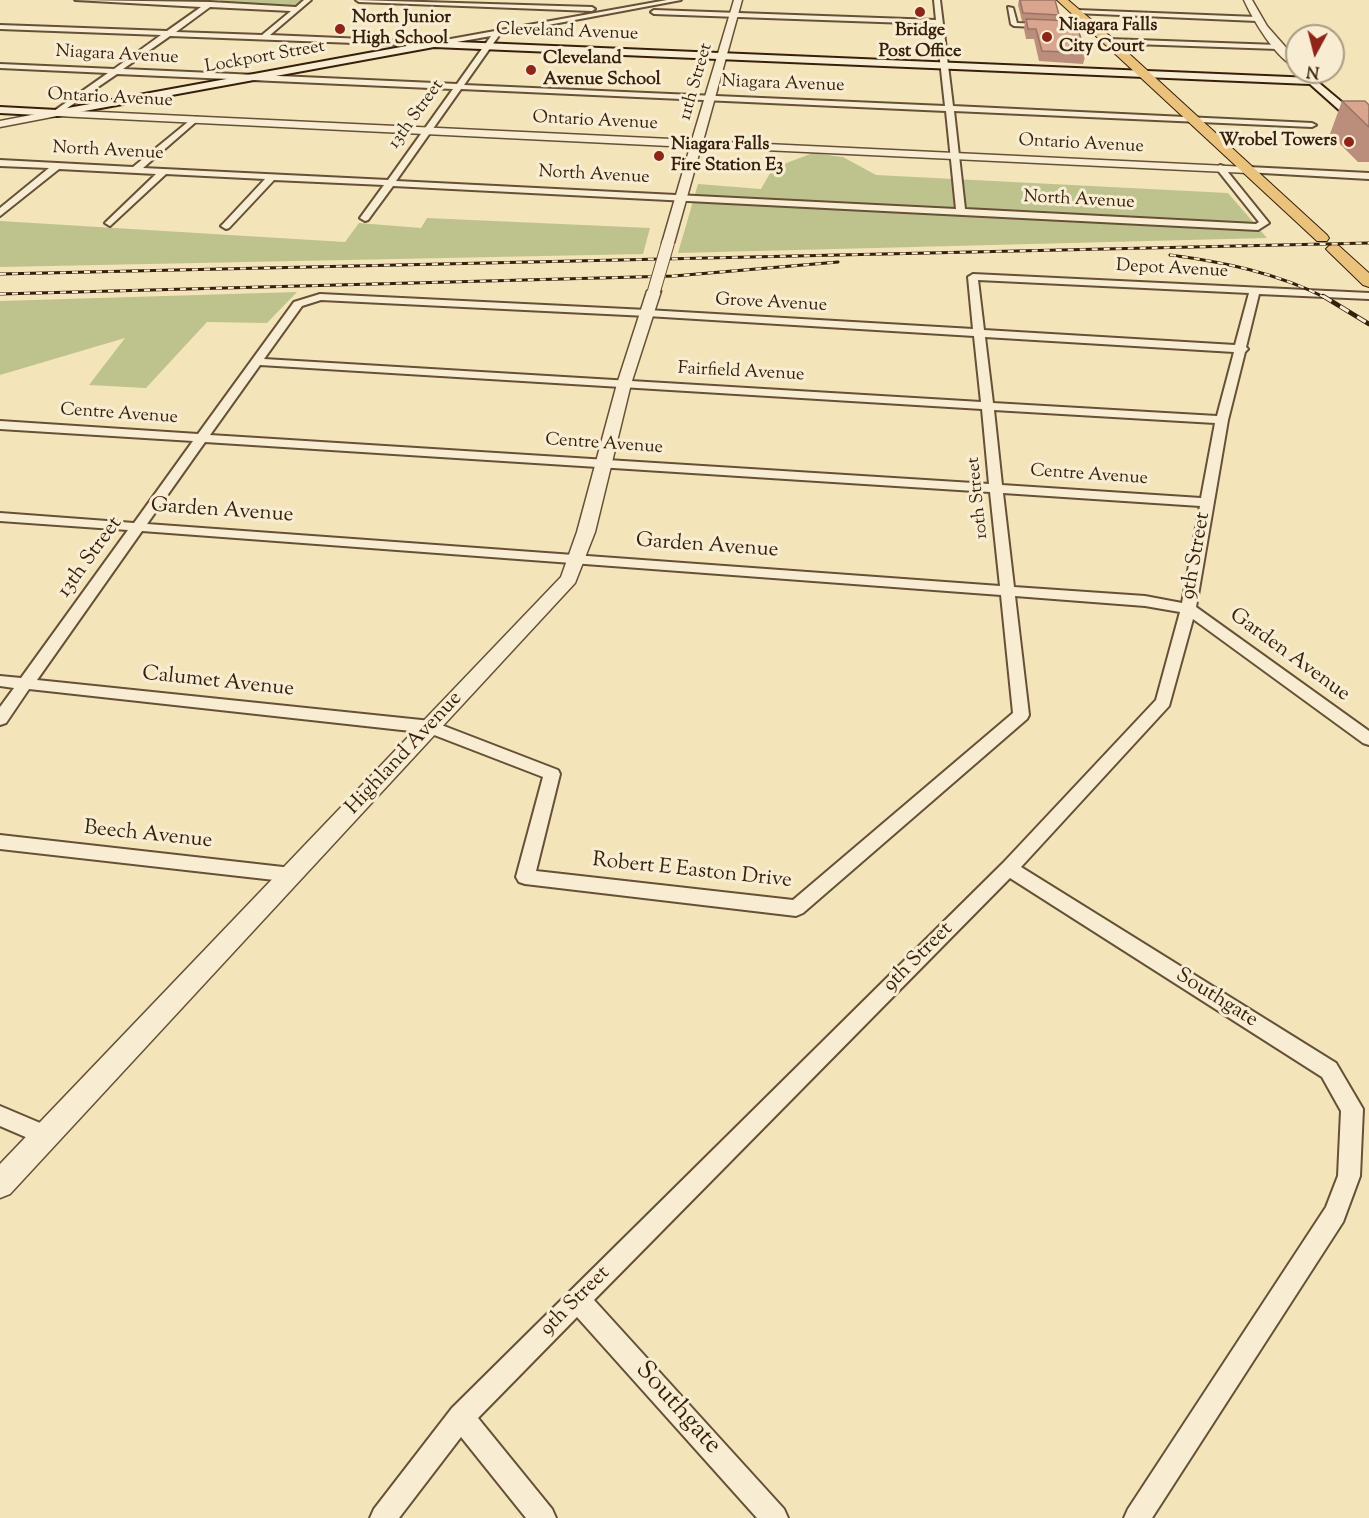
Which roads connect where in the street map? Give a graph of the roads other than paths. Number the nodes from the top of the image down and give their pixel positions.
1 (78, 0) edge
2 (216, 0) edge
3 (308, 0) edge
4 (359, 0) edge
5 (565, 0) edge
6 (678, 0) edge
7 (738, 0) edge
8 (937, 0) edge
9 (1062, 0) edge
10 (1248, 0) edge
11 (208, 5) junction
12 (560, 8) junction
13 (1173, 8) dead end
14 (298, 9) junction
15 (1010, 9) dead end
16 (624, 10) junction
17 (1077, 12) junction
18 (733, 15) junction
19 (1178, 16) junction
20 (1257, 19) junction
21 (940, 22) junction
22 (0, 27) edge
23 (1096, 28) junction
24 (497, 33) junction
25 (170, 34) junction
26 (264, 37) junction
27 (1108, 41) junction
28 (434, 44) junction
29 (489, 46) junction
30 (1278, 47) junction
31 (1285, 54) edge
32 (721, 56) junction
33 (0, 66) edge
34 (943, 66) junction
35 (118, 71) junction
36 (1144, 74) junction
37 (251, 77) junction
38 (1285, 80) edge
39 (1316, 84) edge
40 (460, 86) junction
41 (709, 97) junction
42 (949, 107) junction
43 (0, 110) edge
44 (57, 113) junction
45 (194, 119) junction
46 (1195, 119) junction
47 (0, 124) edge
48 (1312, 125) dead end
49 (428, 130) junction
50 (1369, 131) edge
51 (696, 143) junction
52 (954, 155) junction
53 (0, 163) edge
54 (57, 166) junction
55 (1220, 168) junction
56 (136, 169) junction
57 (1248, 170) junction
58 (164, 171) junction
59 (1369, 176) edge
60 (273, 177) junction
61 (391, 182) junction
62 (680, 197) junction
63 (961, 212) junction
64 (0, 213) edge
65 (365, 218) dead end
66 (110, 223) dead end
67 (226, 226) dead end
68 (668, 243) joint
69 (973, 277) joint
70 (1369, 282) edge
71 (1255, 290) junction
72 (1369, 297) edge
73 (298, 304) joint
74 (647, 314) junction
75 (979, 334) junction
76 (1242, 349) junction
77 (258, 362) junction
78 (624, 384) junction
79 (987, 406) junction
80 (1222, 420) junction
81 (0, 425) edge
82 (203, 438) junction
83 (605, 463) junction
84 (996, 487) junction
85 (1206, 502) junction
86 (0, 517) edge
87 (139, 527) junction
88 (578, 559) junction
89 (1007, 589) junction
90 (1188, 609) junction
91 (0, 681) edge
92 (26, 683) junction
93 (1021, 715) joint
94 (0, 719) edge
95 (431, 727) junction
96 (1369, 740) edge
97 (0, 842) edge
98 (1009, 868) junction
99 (291, 875) junction
100 (0, 1116) edge
101 (44, 1135) junction
102 (0, 1184) edge
103 (578, 1300) junction
104 (461, 1417) junction
105 (383, 1518) edge
106 (543, 1518) edge
107 (775, 1518) edge
108 (1137, 1518) edge

1 - 11 street
2 - 11 street
3 - 14 street
4 - 12 street
5 - 12 street
6 - 16 street, Lockport Street
7 - 18 street, 11th Street
8 - 21 street
9 - 17 main road
10 - 20 street
11 - 14 street
11 - 25 street
12 - 16 street
13 - 19 street
14 - 26 street
15 - 23 street
16 - 18 street
16 - 24 street, Lockport Street
17 - 19 street
17 - 23 main road
18 - 21 street
18 - 32 street, 11th Street
19 - 20 street
20 - 30 street
21 - 34 street
22 - 25 street, Cleveland Avenue
23 - 27 main road
24 - 28 street, Lockport Street
24 - 29 street, 13th Street
25 - 26 street, Cleveland Avenue
25 - 35 street
26 - 28 street, Cleveland Avenue
27 - 30 street
27 - 36 main road
28 - 29 main road, Cleveland Avenue
28 - 37 main road, Lockport Street
29 - 32 main road, Cleveland Avenue
29 - 40 street, 13th Street
30 - 31 street
32 - 34 main road, Cleveland Avenue
32 - 41 street, 11th Street
33 - 35 street, Niagara Avenue
34 - 36 main road, Cleveland Avenue
34 - 42 street
35 - 37 street, Niagara Avenue
35 - 44 street
36 - 38 main road, Cleveland Avenue
36 - 46 main road
37 - 40 street, Niagara Avenue
37 - 44 main road, Lockport Street
39 - 50 main road
40 - 41 street, Niagara Avenue
40 - 49 street, 13th Street
41 - 42 street, Niagara Avenue
41 - 51 street, 11th Street
42 - 46 street, Niagara Avenue
42 - 52 street
43 - 44 main road, Ontario Avenue
44 - 45 street, Ontario Avenue
44 - 47 street, Lockport Street
45 - 49 street, Ontario Avenue
45 - 56 street
46 - 48 street, Niagara Avenue
46 - 57 main road
49 - 51 street, Ontario Avenue
49 - 61 street, 13th Street
51 - 52 street, Ontario Avenue
51 - 62 street, 11th Street
52 - 55 street, Ontario Avenue
52 - 63 street
53 - 54 street, North Avenue
54 - 56 street, North Avenue
54 - 64 street
55 - 57 street, Ontario Avenue
55 - 63 street, North Avenue
56 - 58 street, North Avenue
57 - 59 street, Ontario Avenue
57 - 70 main road
58 - 60 street, North Avenue
58 - 66 street
60 - 61 street, North Avenue
60 - 67 street
61 - 62 street, North Avenue
61 - 65 street, 13th Street
62 - 63 street, North Avenue
62 - 68 street, 11th Street
68 - 74 street, Highland Avenue, bridge
69 - 71 street, Depot Avenue
69 - 75 street, 10th Street
71 - 72 street, Depot Avenue
71 - 76 street, 9th Street
73 - 74 street, Grove Avenue
73 - 77 street, 13th Street
74 - 75 street, Grove Avenue
74 - 78 street, Highland Avenue
75 - 76 street, Grove Avenue
75 - 79 street, 10th Street
76 - 80 street, 9th Street
77 - 78 street, Fairfield Avenue
77 - 82 street, 13th Street
78 - 79 street, Fairfield Avenue
78 - 83 street, Highland Avenue
79 - 80 street, Fairfield Avenue
79 - 84 street, 10th Street
80 - 85 street, 9th Street
81 - 82 street, Centre Avenue
82 - 83 street, Centre Avenue
82 - 87 street, 13th Street
83 - 84 street, Centre Avenue
83 - 88 street, Highland Avenue
84 - 85 street, Centre Avenue
84 - 89 street, 10th Street
85 - 90 street, 9th Street
86 - 87 street, Garden Avenue
87 - 88 street, Garden Avenue
87 - 92 street, 13th Street
88 - 89 street, Garden Avenue
88 - 95 street, Highland Avenue
89 - 90 street, Garden Avenue
89 - 93 street, 10th Street
90 - 96 street, Garden Avenue
90 - 98 street, 9th Street
91 - 92 street, Calumet Avenue
92 - 94 street, 13th Street
92 - 95 street, Calumet Avenue
93 - 95 street, Robert E Easton Drive
95 - 99 street, Highland Avenue
97 - 99 street, Beech Avenue
98 - 103 street, 9th Street
98 - 108 street, Southgate
99 - 101 street, Highland Avenue
100 - 101 street
101 - 102 street, Highland Avenue
103 - 104 street, 9th Street
103 - 107 street, Southgate
104 - 105 street, 9th Street
104 - 106 street

